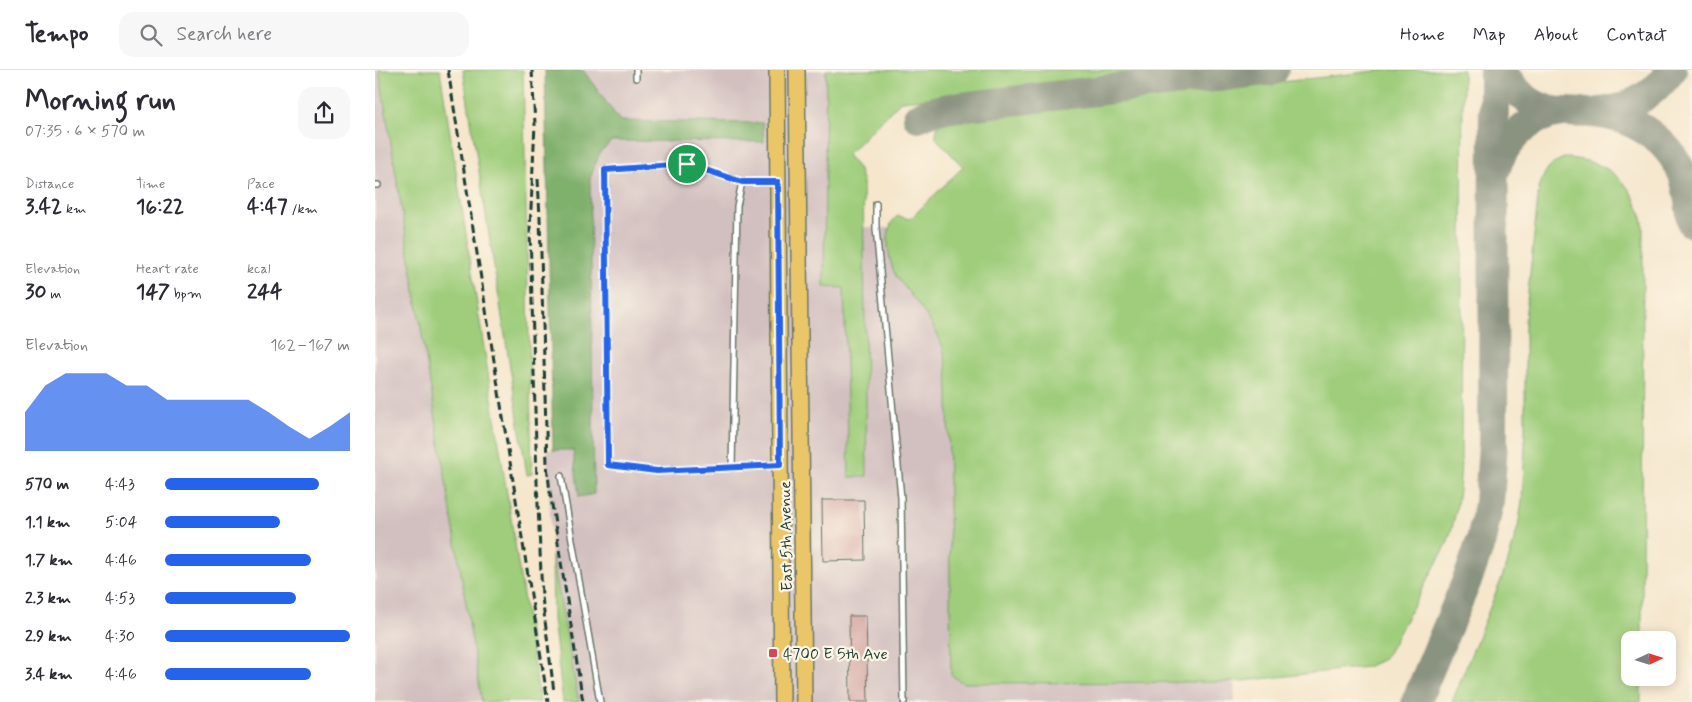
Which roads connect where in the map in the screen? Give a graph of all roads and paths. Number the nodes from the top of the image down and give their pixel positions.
1 (636, 70) edge
2 (777, 70) edge
3 (797, 70) edge
4 (636, 78) dead end
5 (742, 182) junction
6 (778, 182) junction
7 (876, 204) dead end
8 (780, 465) junction
9 (732, 468) junction
10 (561, 476) dead end
11 (792, 669) junction
12 (600, 702) edge
13 (782, 702) edge
14 (804, 702) edge
15 (905, 702) edge

1 - 4 lane
2 - 6 main road, East 5th Avenue
3 - 11 main road, East 5th Avenue
5 - 6 lane
5 - 9 lane
5 - 9 lane
6 - 8 main road, East 5th Avenue
7 - 15 lane
8 - 9 lane
8 - 11 main road, East 5th Avenue
10 - 12 lane
11 - 13 main road, East 5th Avenue
11 - 14 main road, East 5th Avenue

